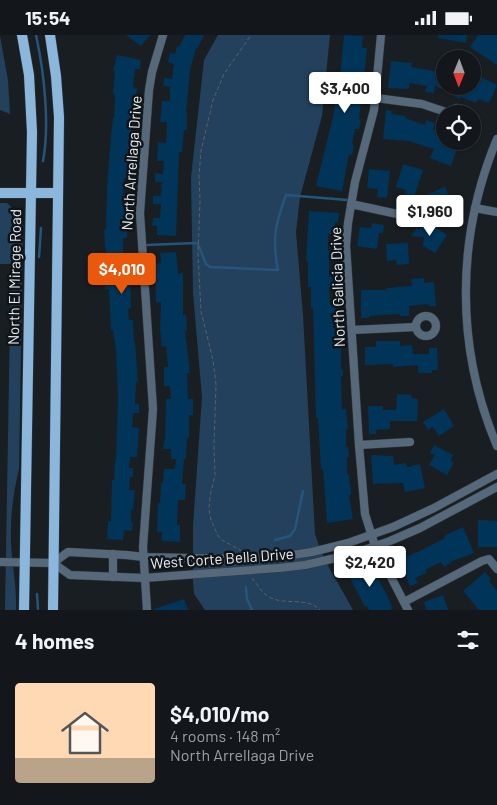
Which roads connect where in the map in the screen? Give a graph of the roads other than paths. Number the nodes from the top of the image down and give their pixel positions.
1 (22, 35) edge
2 (50, 35) edge
3 (164, 35) edge
4 (381, 35) edge
5 (376, 97) junction
6 (436, 109) edge
7 (497, 139) edge
8 (0, 193) edge
9 (31, 193) junction
10 (58, 193) junction
11 (351, 204) junction
12 (475, 208) junction
13 (497, 212) edge
14 (402, 215) dead end
15 (416, 327) dead end
16 (352, 330) junction
17 (410, 442) dead end
18 (359, 445) junction
19 (497, 445) edge
20 (497, 474) edge
21 (497, 487) edge
22 (373, 541) junction
23 (114, 554) junction
24 (144, 561) junction
25 (0, 562) edge
26 (25, 563) junction
27 (53, 563) junction
28 (497, 569) edge
29 (113, 577) junction
30 (144, 577) junction
31 (404, 602) junction
32 (24, 610) edge
33 (53, 610) edge
34 (146, 610) edge
35 (408, 610) edge

1 - 9 main road, North El Mirage Road
2 - 10 main road
3 - 24 street, North Arrellaga Drive
4 - 5 street, North Galicia Drive
5 - 6 street
5 - 11 street, North Galicia Drive
7 - 12 street
8 - 9 main road
9 - 10 main road
9 - 26 main road, North El Mirage Road
10 - 27 main road
11 - 14 street
11 - 16 street, North Galicia Drive
12 - 13 street
12 - 19 street
15 - 16 street
16 - 18 street, North Galicia Drive
17 - 18 street
18 - 22 street, North Galicia Drive
20 - 22 street, West Corte Bella Drive
21 - 22 street, West Corte Bella Drive
22 - 24 street, West Corte Bella Drive
22 - 30 street, West Corte Bella Drive
22 - 31 street, North Galicia Drive
23 - 24 street, West Corte Bella Drive
23 - 27 street, West Corte Bella Drive
23 - 29 street
24 - 30 street, North Arrellaga Drive
25 - 26 street, West Corte Bella Drive
26 - 27 street, West Corte Bella Drive
26 - 32 main road, North El Mirage Road
27 - 29 street, West Corte Bella Drive
27 - 33 main road
28 - 31 street
29 - 30 street, West Corte Bella Drive
30 - 34 street, North Arrellaga Drive
31 - 35 street, North Galicia Drive

